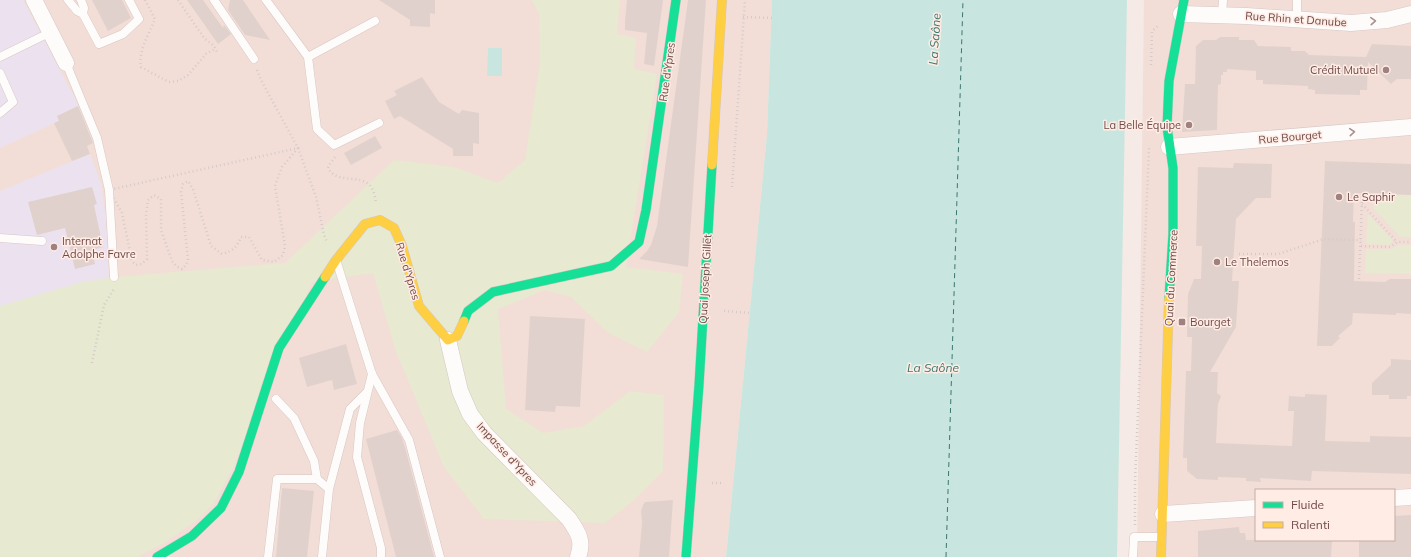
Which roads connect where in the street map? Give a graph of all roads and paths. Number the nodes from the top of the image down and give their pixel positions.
1 (34, 0) edge
2 (68, 0) edge
3 (81, 0) edge
4 (129, 0) edge
5 (145, 0) edge
6 (178, 0) edge
7 (214, 0) edge
8 (266, 0) edge
9 (676, 0) edge
10 (722, 0) edge
11 (1297, 0) edge
12 (1182, 7) edge
13 (1222, 7) edge
14 (83, 14) junction
15 (1411, 14) edge
16 (743, 17) dead end
17 (772, 18) dead end
18 (1297, 20) junction
19 (375, 21) dead end
20 (50, 32) junction
21 (0, 57) edge
22 (308, 57) junction
23 (254, 59) joint
24 (66, 62) joint
25 (0, 73) edge
26 (0, 113) edge
27 (379, 123) dead end
28 (1411, 127) edge
29 (334, 145) junction
30 (1149, 145) dead end
31 (1169, 147) junction
32 (298, 148) junction
33 (109, 190) junction
34 (1362, 199) dead end
35 (1362, 204) junction
36 (377, 208) dead end
37 (0, 238) edge
38 (1361, 240) junction
39 (42, 241) dead end
40 (1397, 242) junction
41 (1411, 242) edge
42 (1361, 246) junction
43 (1239, 254) dead end
44 (336, 260) junction
45 (114, 277) joint
46 (1359, 279) dead end
47 (724, 311) dead end
48 (750, 313) dead end
49 (448, 340) junction
50 (92, 363) dead end
51 (372, 374) junction
52 (367, 392) junction
53 (276, 399) dead end
54 (317, 479) junction
55 (712, 483) dead end
56 (724, 483) dead end
57 (329, 489) junction
58 (1411, 497) edge
59 (1395, 498) edge
60 (1255, 508) edge
61 (1134, 514) dead end
62 (1163, 514) junction
63 (1162, 536) junction
64 (157, 557) edge
65 (268, 557) edge
66 (322, 557) edge
67 (381, 557) edge
68 (440, 557) edge
69 (578, 557) edge
70 (686, 557) edge
71 (1133, 557) edge
72 (1162, 557) edge

1 - 20 street
2 - 14 lane
3 - 14 lane
4 - 14 lane
5 - 6 path
7 - 23 lane
8 - 22 lane
9 - 49 main road, Rue d'Ypres
10 - 70 main road, Quai Joseph Gillet
11 - 18 lane
12 - 13 street, Rue Rhin et Danube
12 - 31 main road, Quai du Commerce
13 - 18 street, Rue Rhin et Danube
18 -> 15 street, Rue Rhin et Danube
16 - 17 path
19 - 22 lane
20 - 21 lane
20 - 24 street
22 - 29 lane
23 - 32 path
24 - 33 lane
25 - 26 lane
27 - 29 lane
31 -> 28 street, Rue Bourget
29 - 36 path
30 - 61 path
31 - 62 main road, Quai du Commerce
32 - 33 path
32 - 33 path
32 - 44 path
33 - 45 lane
34 - 35 path
35 - 38 path
35 - 40 path
37 - 39 lane
38 - 42 path
38 - 43 path
40 - 41 path
40 - 42 path
42 - 46 path
44 - 49 main road, Rue d'Ypres
44 - 51 lane
44 - 64 main road, Rue d'Ypres
45 - 50 path
47 - 48 path
49 - 69 street, Impasse d'Ypres
51 - 52 lane
51 - 68 lane
52 - 57 lane
52 - 67 lane
53 - 54 lane
54 - 57 lane
54 - 65 lane
55 - 56 path
57 - 66 lane
58 - 59 street
60 - 62 street
62 - 63 main road, Quai du Commerce
63 - 71 lane
63 - 72 main road, Quai du Commerce

